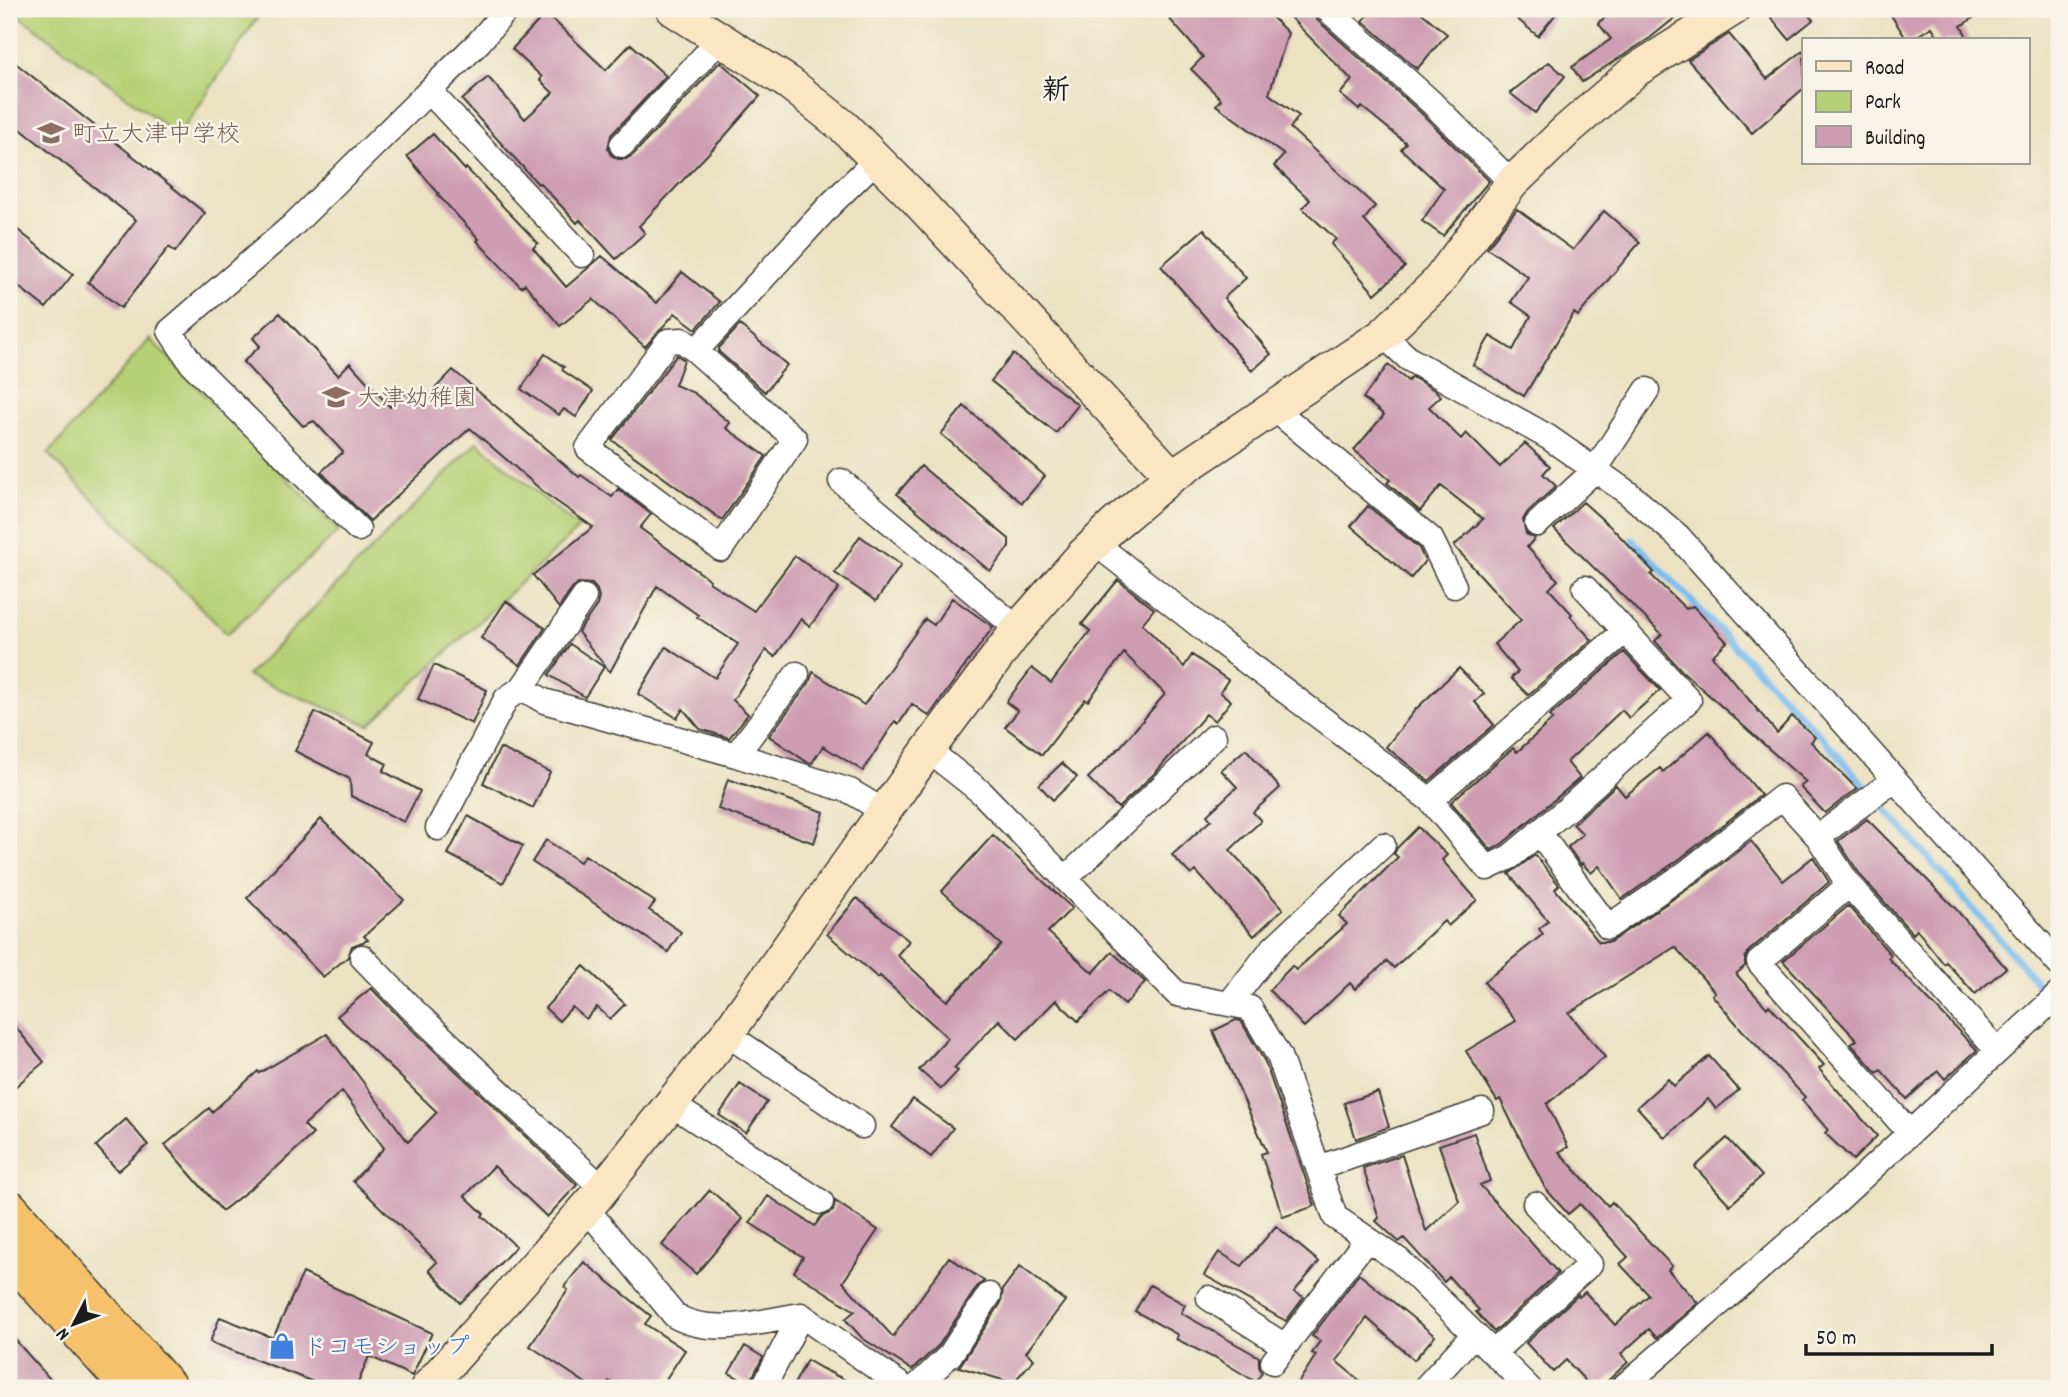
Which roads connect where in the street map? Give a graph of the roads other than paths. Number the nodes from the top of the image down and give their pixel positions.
1 (507, 9) edge
2 (673, 9) edge
3 (1327, 9) edge
4 (1733, 9) edge
5 (721, 38) junction
6 (429, 91) junction
7 (622, 145) dead end
8 (877, 159) junction
9 (1512, 183) junction
10 (582, 255) dead end
11 (1383, 335) junction
12 (696, 351) junction
13 (1647, 390) dead end
14 (1272, 407) junction
15 (1595, 470) junction
16 (1172, 476) junction
17 (841, 481) dead end
18 (1537, 524) dead end
19 (358, 529) dead end
20 (1095, 543) junction
21 (1454, 586) dead end
22 (1585, 588) dead end
23 (584, 597) dead end
24 (1018, 629) junction
25 (1626, 631) junction
26 (797, 674) dead end
27 (522, 688) junction
28 (1214, 737) dead end
29 (929, 750) junction
30 (736, 755) junction
31 (1894, 780) junction
32 (1430, 800) junction
33 (885, 812) junction
34 (438, 828) dead end
35 (1539, 832) junction
36 (1818, 838) junction
37 (1384, 845) dead end
38 (1065, 879) junction
39 (1849, 886) junction
40 (362, 957) dead end
41 (2059, 964) edge
42 (2059, 994) edge
43 (1229, 1004) junction
44 (727, 1034) junction
45 (1998, 1051) junction
46 (671, 1104) junction
47 (1482, 1111) dead end
48 (862, 1126) dead end
49 (1910, 1133) junction
50 (1318, 1168) junction
51 (595, 1199) junction
52 (821, 1202) dead end
53 (1535, 1204) dead end
54 (9, 1209) edge
55 (1367, 1239) junction
56 (9, 1253) edge
57 (989, 1295) dead end
58 (1209, 1298) dead end
59 (802, 1315) junction
60 (1474, 1334) junction
61 (1493, 1353) junction
62 (131, 1388) edge
63 (168, 1388) edge
64 (427, 1388) edge
65 (763, 1388) edge
66 (905, 1388) edge
67 (915, 1388) edge
68 (1425, 1388) edge
69 (1529, 1388) edge
70 (1622, 1388) edge

1 - 6 street
2 - 5 street
3 - 9 street
4 - 9 street
5 - 7 street
5 - 8 street
6 - 10 street
6 - 19 street
8 - 12 street
8 - 16 street
9 - 11 street
11 - 14 street
11 - 15 street
12 - 12 street
13 - 15 street
14 - 16 street
14 - 21 street
15 - 18 street
15 - 31 street
16 - 20 street
17 - 24 street
20 - 24 street
20 - 32 street
22 - 25 street
23 - 27 street
24 - 29 street
25 - 32 street
25 - 35 street
26 - 30 street
27 - 30 street
27 - 34 street
28 - 38 street
29 - 33 street
29 - 38 street
30 - 33 street
31 - 36 street
31 - 41 street
32 - 35 street
33 - 44 street
35 - 36 street
36 - 39 street
37 - 43 street
38 - 43 street
39 - 45 street
39 - 49 street
40 - 51 street
42 - 45 street
43 - 50 street
44 - 46 street
44 - 48 street
45 - 49 street
46 - 51 street
46 - 52 street
47 - 50 street
49 - 70 street
50 - 55 street
51 - 59 street
51 - 64 street
53 - 61 street
54 - 63 highway
55 - 58 street
55 - 60 street
56 - 62 highway
57 - 67 street
59 - 65 street
59 - 66 street
60 - 61 street
60 - 68 street
61 - 69 street

